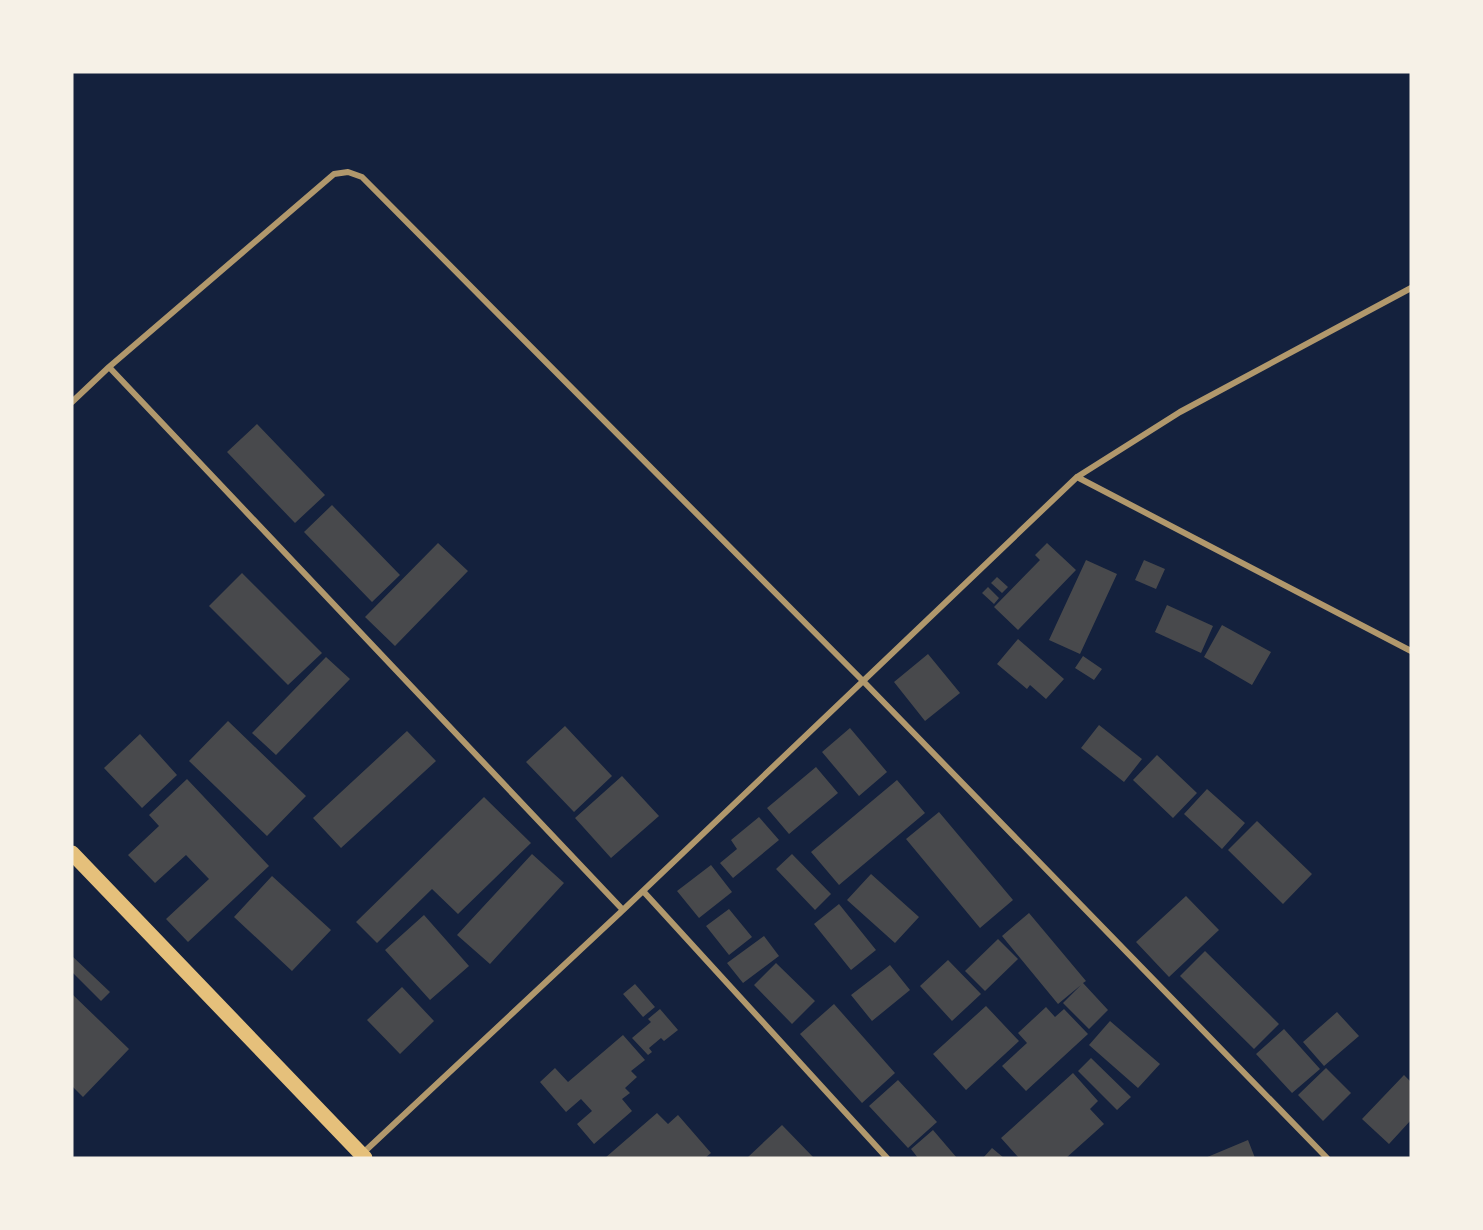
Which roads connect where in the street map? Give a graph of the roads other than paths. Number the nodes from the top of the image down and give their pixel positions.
1 (1411, 288) edge
2 (109, 367) junction
3 (72, 402) edge
4 (1077, 477) junction
5 (1411, 651) edge
6 (863, 681) junction
7 (72, 853) edge
8 (643, 891) junction
9 (623, 910) junction
10 (361, 1157) edge
11 (887, 1158) edge
12 (1327, 1158) edge

1 - 4 street
2 - 3 street
2 - 6 street
2 - 9 street
4 - 5 street
4 - 6 street
6 - 8 street
6 - 12 street
7 - 10 main road
8 - 9 street
8 - 11 street
9 - 10 street

